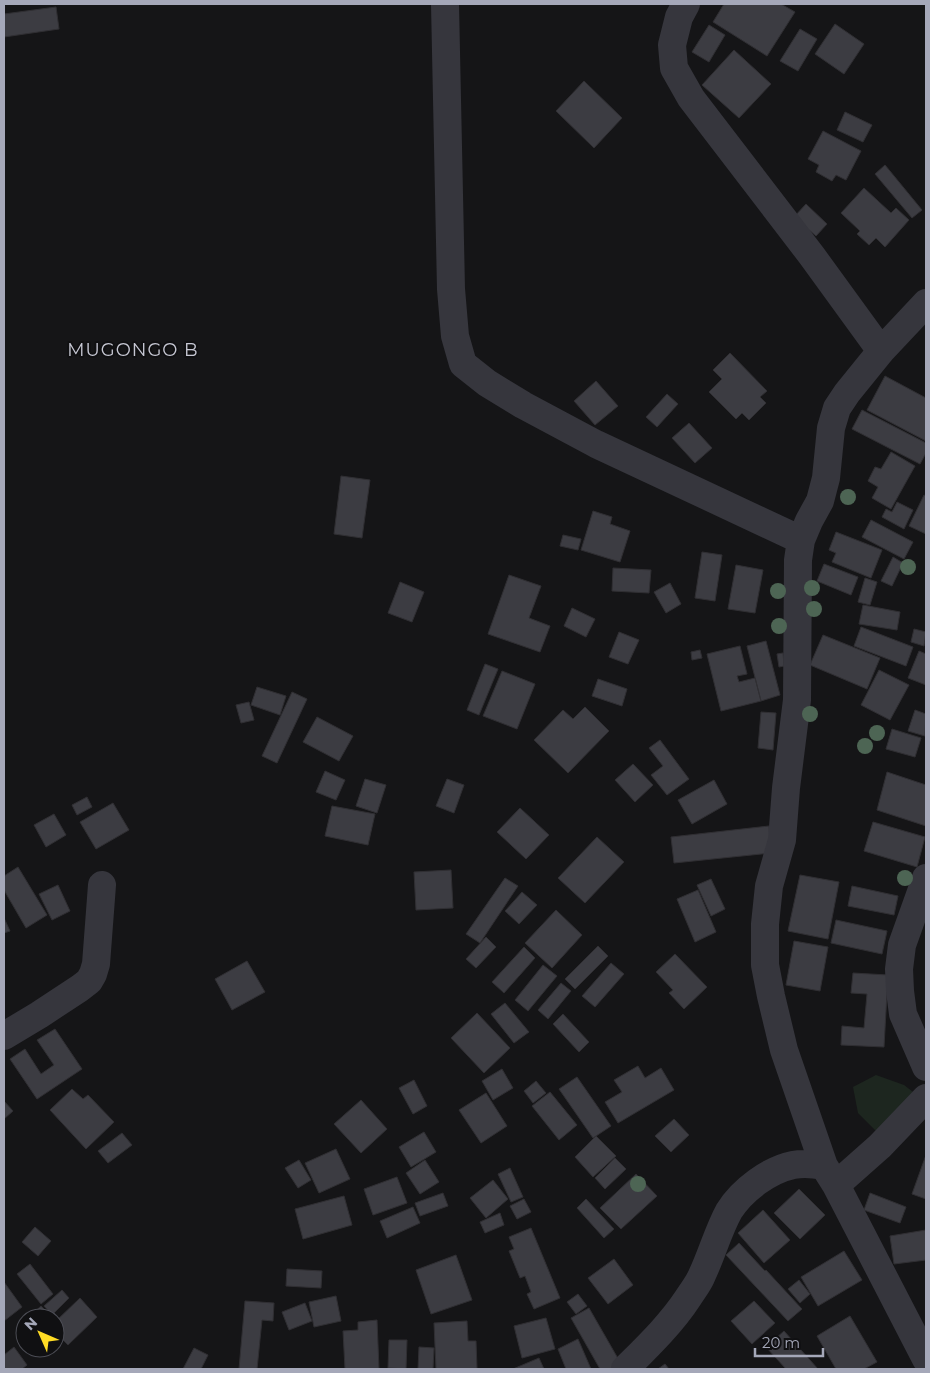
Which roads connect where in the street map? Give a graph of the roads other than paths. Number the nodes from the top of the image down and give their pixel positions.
1 (445, 4) edge
2 (686, 4) edge
3 (926, 303) edge
4 (881, 351) junction
5 (801, 540) junction
6 (926, 878) edge
7 (102, 885) dead end
8 (4, 1036) edge
9 (926, 1067) edge
10 (926, 1098) edge
11 (830, 1175) junction
12 (926, 1359) edge
13 (625, 1369) edge

1 - 5 street
2 - 4 street
3 - 4 street
4 - 5 street
5 - 11 street
6 - 9 street
7 - 8 street
10 - 11 street
11 - 12 street
11 - 13 street

